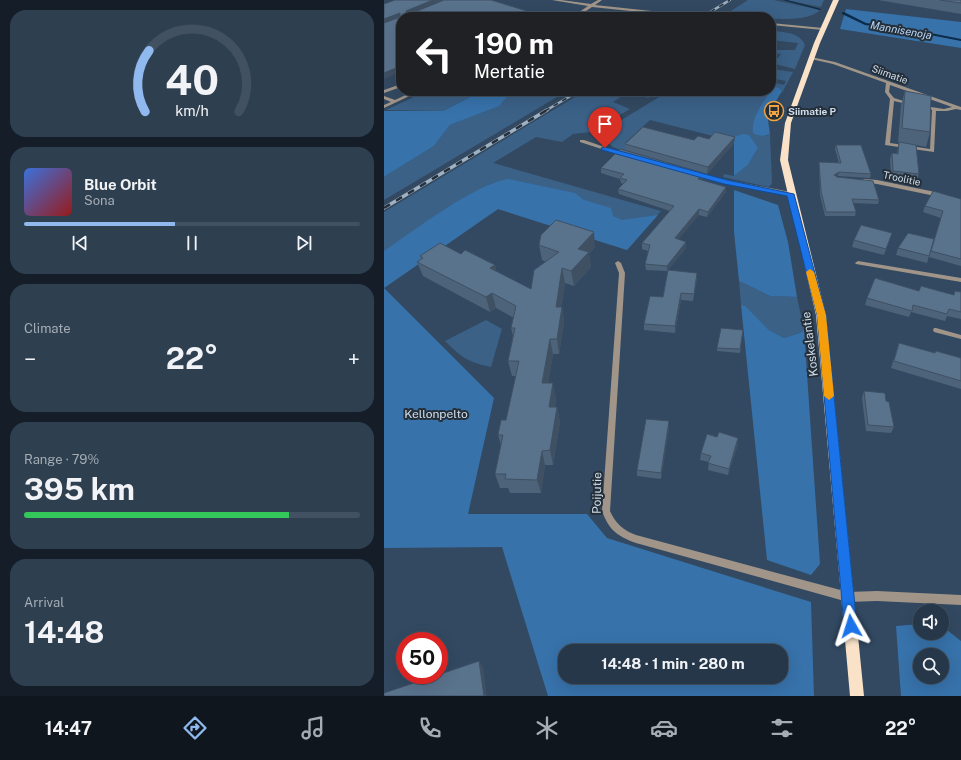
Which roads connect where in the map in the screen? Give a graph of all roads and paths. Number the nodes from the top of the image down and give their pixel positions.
1 (554, 0) edge
2 (600, 0) edge
3 (836, 0) edge
4 (592, 6) junction
5 (582, 12) edge
6 (650, 12) edge
7 (776, 24) edge
8 (823, 29) junction
9 (812, 58) junction
10 (888, 83) junction
11 (396, 86) edge
12 (384, 92) edge
13 (408, 96) edge
14 (384, 97) edge
15 (892, 99) junction
16 (395, 102) junction
17 (918, 105) edge
18 (923, 106) edge
19 (384, 107) edge
20 (956, 107) junction
21 (934, 109) junction
22 (961, 109) edge
23 (582, 141) dead end
24 (631, 156) edge
25 (690, 173) edge
26 (854, 180) edge
27 (791, 194) junction
28 (946, 196) edge
29 (618, 263) dead end
30 (858, 263) dead end
31 (961, 280) edge
32 (936, 330) dead end
33 (961, 337) edge
34 (848, 597) junction
35 (961, 600) edge
36 (858, 696) edge

1 - 4 street
2 - 4 street
3 - 8 main road, Koskelantie
4 - 5 street
4 - 6 street
7 - 8 street
8 - 9 main road, Koskelantie
9 - 10 street, Siimatie
9 - 27 main road, Koskelantie
10 - 15 street
10 - 20 street, Siimatie
11 - 12 street
13 - 16 street
14 - 16 street
15 - 17 street
15 - 21 street
16 - 19 street
18 - 21 street
20 - 21 street
20 - 22 street, Siimatie
23 - 24 street
25 - 27 street
26 - 28 street, Troolitie
27 - 34 main road, Koskelantie
29 - 34 street, Poijutie
30 - 31 street
32 - 33 street
34 - 35 street, Poijutie
34 - 36 main road, Koskelantie

